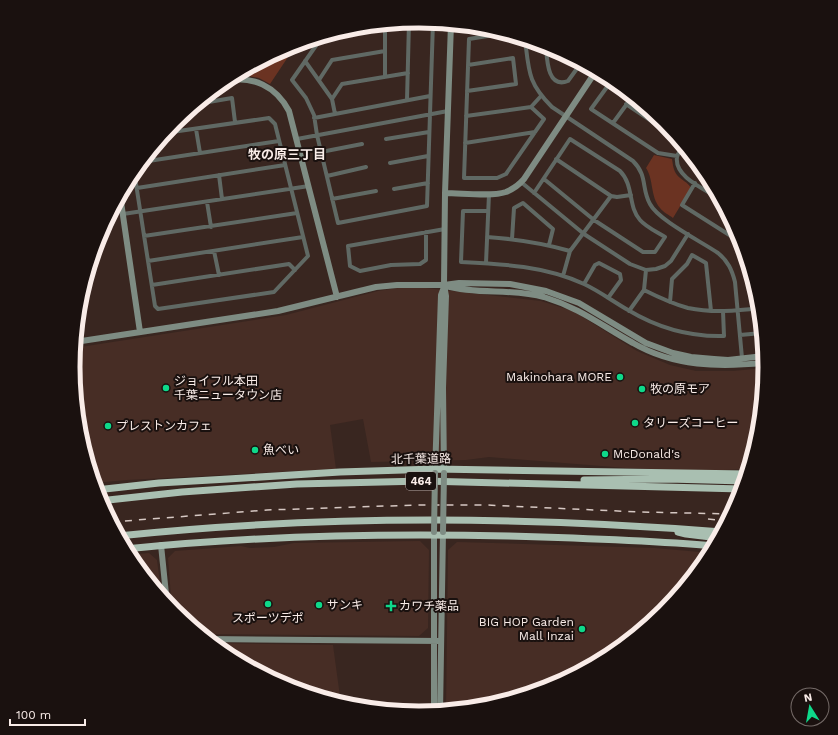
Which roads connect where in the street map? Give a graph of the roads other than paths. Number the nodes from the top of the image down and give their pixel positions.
1 (409, 28) edge
2 (433, 29) edge
3 (385, 30) edge
4 (451, 30) edge
5 (489, 36) edge
6 (316, 44) edge
7 (526, 45) edge
8 (385, 50) junction
9 (547, 53) edge
10 (305, 61) junction
11 (468, 65) junction
12 (578, 67) edge
13 (408, 73) junction
14 (593, 75) edge
15 (385, 77) junction
16 (239, 79) edge
17 (318, 80) junction
18 (609, 85) edge
19 (467, 91) junction
20 (430, 96) junction
21 (541, 96) junction
22 (332, 99) junction
23 (407, 100) junction
24 (629, 100) edge
25 (207, 102) edge
26 (626, 104) junction
27 (531, 107) junction
28 (448, 110) junction
29 (335, 114) junction
30 (430, 114) junction
31 (466, 116) junction
32 (565, 116) junction
33 (314, 118) junction
34 (236, 122) junction
35 (613, 123) junction
36 (655, 124) edge
37 (196, 129) junction
38 (175, 132) edge
39 (429, 132) junction
40 (535, 132) junction
41 (317, 135) junction
42 (297, 139) junction
43 (386, 139) dead end
44 (279, 141) junction
45 (465, 143) junction
46 (362, 144) dead end
47 (680, 151) edge
48 (321, 152) junction
49 (200, 153) junction
50 (428, 156) junction
51 (677, 156) junction
52 (556, 159) junction
53 (150, 161) edge
54 (390, 163) dead end
55 (285, 165) junction
56 (366, 167) dead end
57 (219, 175) junction
58 (327, 176) junction
59 (544, 179) junction
60 (136, 181) edge
61 (521, 182) junction
62 (428, 183) junction
63 (695, 184) junction
64 (309, 186) junction
65 (137, 188) junction
66 (291, 189) junction
67 (394, 189) dead end
68 (376, 191) dead end
69 (709, 192) edge
70 (445, 193) junction
71 (534, 193) junction
72 (489, 194) junction
73 (631, 194) junction
74 (611, 196) junction
75 (222, 199) junction
76 (332, 200) junction
77 (207, 202) junction
78 (122, 205) edge
79 (488, 211) junction
80 (141, 212) junction
81 (297, 213) junction
82 (123, 214) junction
83 (594, 220) junction
84 (211, 226) junction
85 (445, 229) junction
86 (426, 232) junction
87 (584, 234) junction
88 (688, 234) junction
89 (144, 236) junction
90 (303, 237) junction
91 (733, 237) edge
92 (487, 238) junction
93 (512, 239) junction
94 (549, 245) junction
95 (214, 251) junction
96 (570, 251) junction
97 (148, 261) junction
98 (486, 263) junction
99 (295, 270) junction
100 (646, 270) junction
101 (219, 275) junction
102 (563, 276) junction
103 (584, 284) junction
104 (152, 285) junction
105 (444, 285) junction
106 (644, 290) junction
107 (337, 297) junction
108 (608, 298) junction
109 (670, 302) junction
110 (753, 309) edge
111 (629, 311) junction
112 (711, 311) junction
113 (723, 311) junction
114 (737, 311) junction
115 (140, 332) junction
116 (757, 333) edge
117 (740, 335) junction
118 (80, 341) edge
119 (758, 357) edge
120 (742, 358) junction
121 (758, 363) edge
122 (435, 471) junction
123 (444, 471) junction
124 (741, 474) edge
125 (739, 481) edge
126 (554, 484) junction
127 (102, 489) edge
128 (736, 489) edge
129 (107, 500) edge
130 (665, 528) junction
131 (716, 532) edge
132 (434, 533) junction
133 (443, 533) junction
134 (124, 536) edge
135 (713, 537) edge
136 (708, 545) edge
137 (161, 546) junction
138 (133, 549) edge
139 (166, 593) edge
140 (215, 639) edge
141 (438, 641) junction
142 (434, 706) edge
143 (440, 706) edge

1 - 13 street
2 - 20 street
3 - 8 street
4 - 28 street
5 - 11 street
6 - 10 street
7 - 21 street
8 - 15 street
8 - 17 street
9 - 12 street
10 - 17 street
10 - 33 street
11 - 19 street
11 - 19 street
13 - 15 street
13 - 23 street
14 - 32 street
15 - 22 street
16 - 42 street
17 - 22 street
18 - 35 street
19 - 31 street
20 - 23 street
20 - 30 street
21 - 27 street
21 - 32 street
22 - 29 street
23 - 29 street
24 - 26 street
25 - 34 street
26 - 35 street
26 - 36 street
27 - 31 street
27 - 40 street
28 - 30 street
28 - 70 street
29 - 33 street
30 - 39 street
30 - 41 street
31 - 45 street
32 - 61 street
32 - 88 street
33 - 41 street
34 - 37 street
34 - 44 street
35 - 51 street
37 - 38 street
37 - 49 street
39 - 43 street
39 - 50 street
40 - 45 street
40 - 45 street
41 - 42 street
41 - 48 street
42 - 64 street
44 - 49 street
44 - 55 street
46 - 48 street
47 - 51 street
48 - 58 street
49 - 53 street
50 - 54 street
50 - 62 street
51 - 63 street
52 - 59 street
52 - 73 street
52 - 74 street
55 - 57 street
55 - 66 street
56 - 58 street
57 - 65 street
57 - 75 street
58 - 76 street
59 - 71 street
59 - 83 street
60 - 65 street
61 - 71 street
61 - 72 street
62 - 67 street
62 - 76 street
63 - 69 street
63 - 91 street
64 - 66 street
64 - 107 street
65 - 80 street
66 - 75 street
66 - 81 street
68 - 76 street
70 - 72 street
70 - 85 street
71 - 87 street
72 - 79 street
73 - 74 street
73 - 83 street
74 - 83 street
75 - 77 street
77 - 80 street
77 - 84 street
78 - 82 street
79 - 92 street
79 - 98 street
80 - 82 street
80 - 89 street
81 - 84 street
81 - 90 street
82 - 115 street
83 - 87 street
84 - 89 street
85 - 86 street
85 - 105 street
86 - 86 street
87 - 96 street
87 - 100 street
88 - 100 street
88 - 114 street
89 - 97 street
90 - 95 street
90 - 99 street
92 - 93 street
92 - 98 street
93 - 94 street
93 - 94 street
94 - 96 street
95 - 97 street
95 - 101 street
96 - 102 street
97 - 104 street
98 - 102 street
99 - 101 street
99 - 104 street
100 - 106 street
101 - 104 street
102 - 103 street
103 - 108 street
103 - 108 street
105 - 107 street
105 - 120 street
105 - 121 street
105 - 122 street
105 - 123 street
106 - 109 street
106 - 111 street
107 - 115 street
108 - 111 street
109 - 112 street
109 - 112 street
110 - 114 street
111 - 113 street
112 - 113 street
113 - 114 street
114 - 117 street
115 - 118 street
116 - 117 street
117 - 120 street
119 - 120 street
122 - 123 highway, 北千葉道路 / 464
122 - 127 highway, 北千葉道路 / 464
122 - 132 street, bridge
123 - 124 highway, 北千葉道路 / 464
123 - 133 street, bridge
125 - 126 highway
126 - 128 highway, 北千葉道路 / 464
126 - 129 highway, 北千葉道路 / 464
130 - 131 highway
130 - 134 highway
130 - 135 highway
132 - 133 highway
132 - 137 highway
132 - 141 street
133 - 136 highway
133 - 141 street
137 - 138 highway
137 - 139 street
140 - 141 street
141 - 142 street
141 - 143 street

